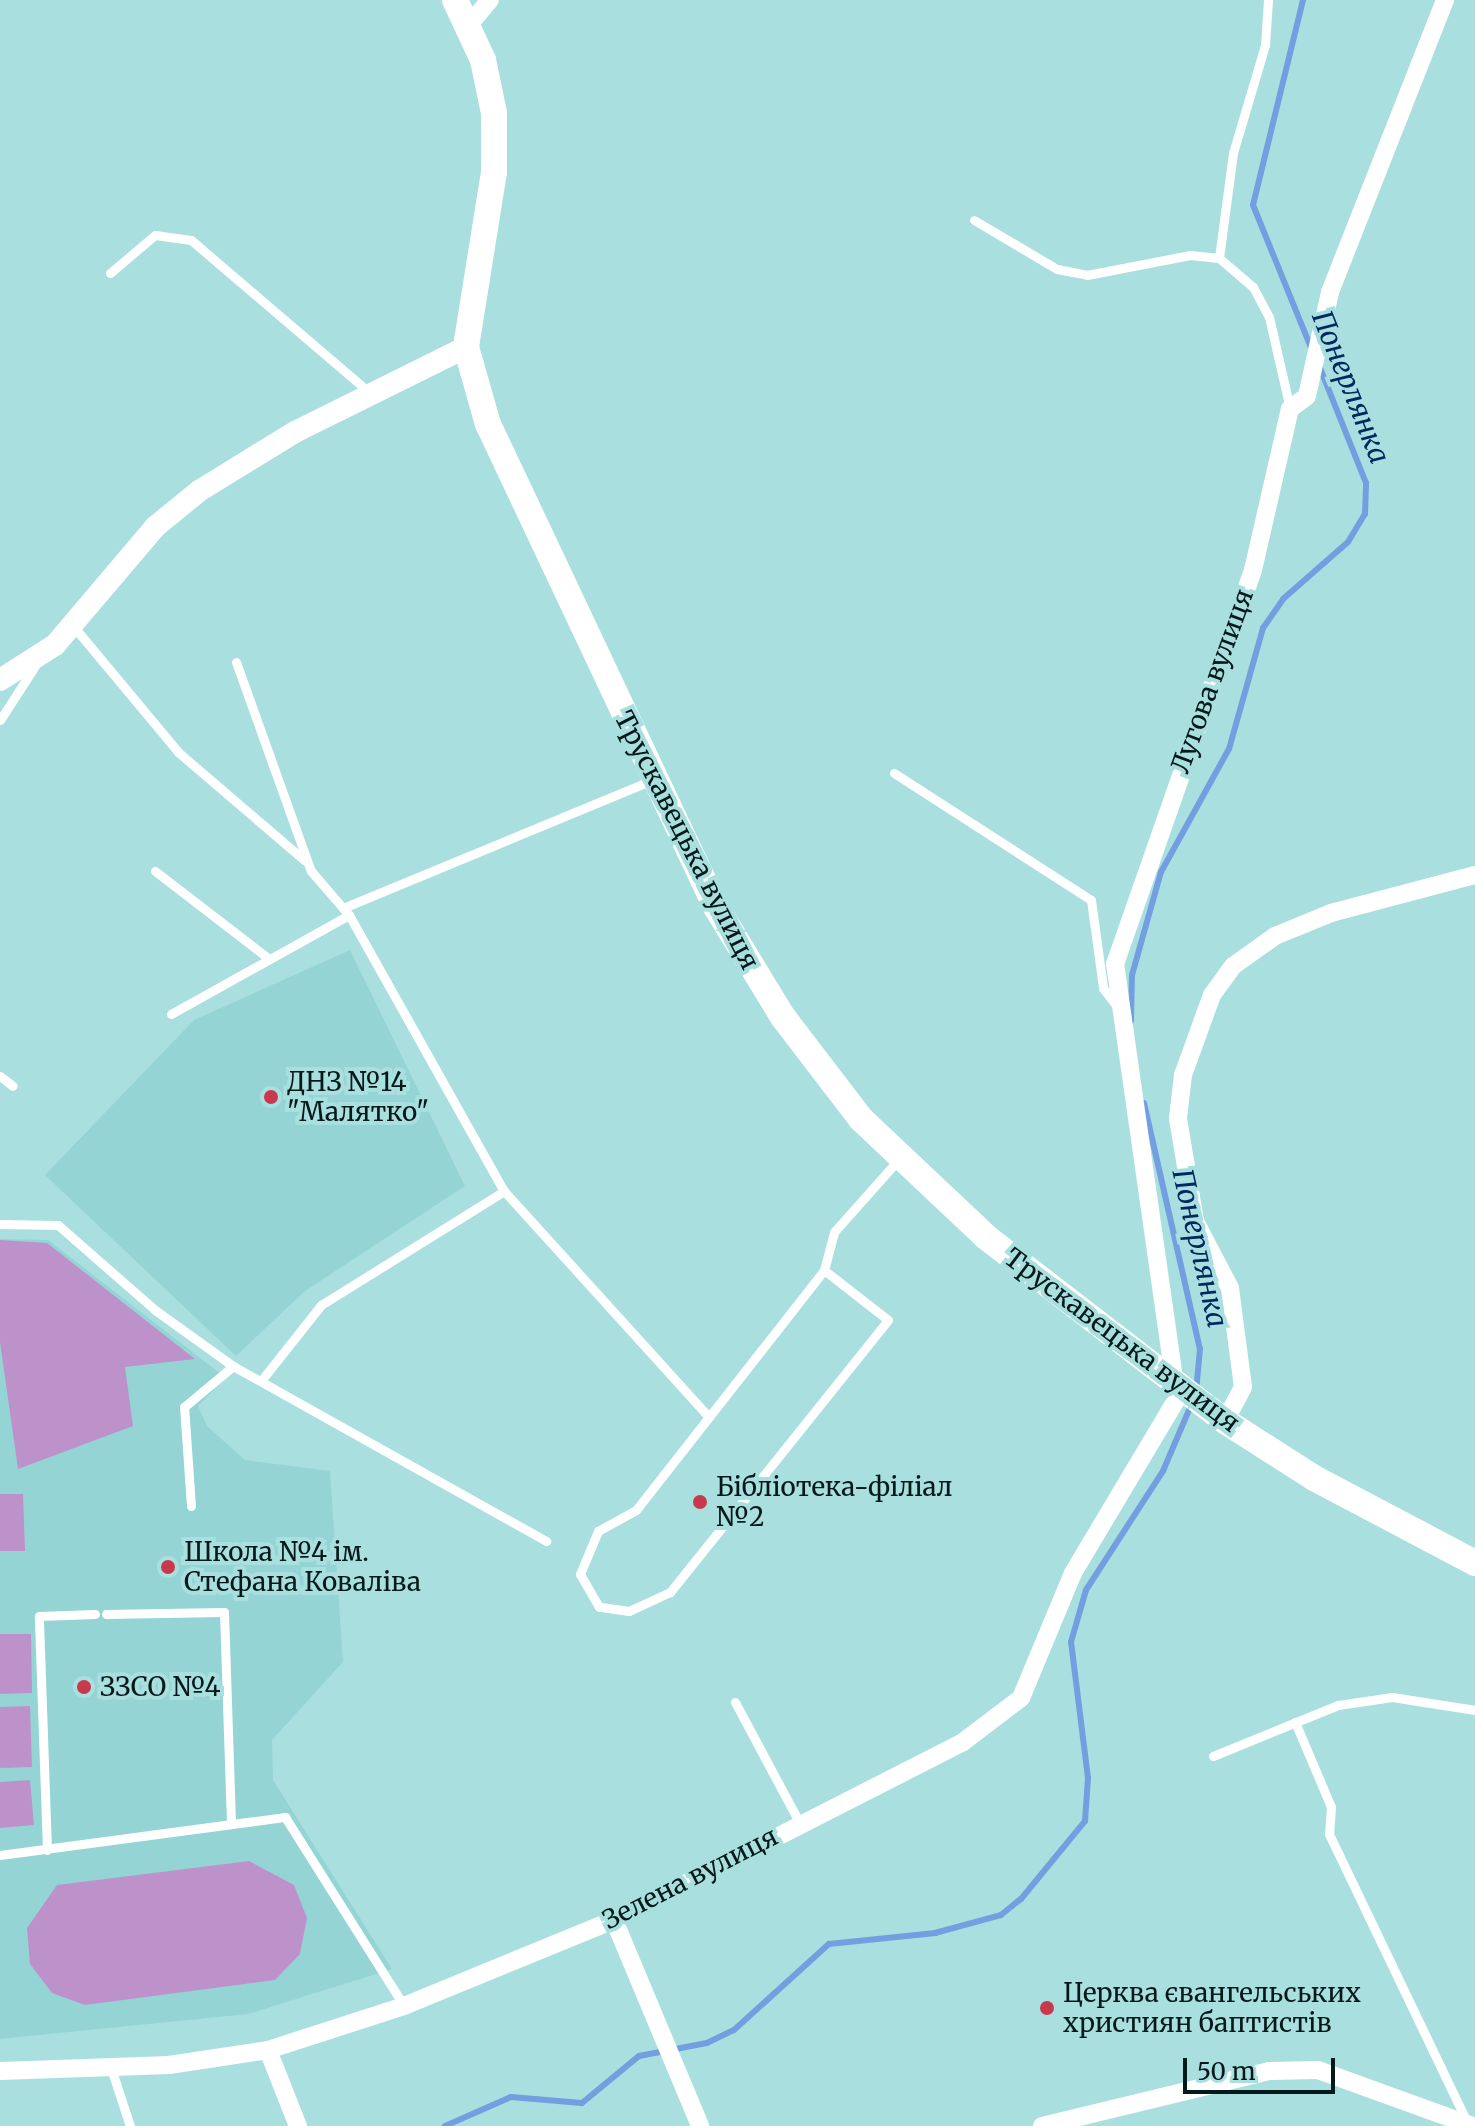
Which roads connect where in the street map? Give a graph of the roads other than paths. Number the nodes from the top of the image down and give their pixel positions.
1 (455, 0) edge
2 (490, 0) edge
3 (1268, 0) edge
4 (1445, 0) edge
5 (468, 26) junction
6 (974, 220) dead end
7 (1219, 258) junction
8 (110, 273) dead end
9 (466, 347) junction
10 (372, 394) junction
11 (1290, 409) junction
12 (74, 627) junction
13 (39, 659) junction
14 (236, 662) dead end
15 (0, 680) edge
16 (0, 720) edge
17 (894, 773) dead end
18 (654, 779) junction
19 (155, 871) dead end
20 (311, 871) junction
21 (1475, 875) edge
22 (346, 912) junction
23 (268, 958) junction
24 (1115, 1004) junction
25 (171, 1014) dead end
26 (0, 1076) edge
27 (13, 1086) dead end
28 (899, 1159) junction
29 (504, 1191) junction
30 (0, 1224) edge
31 (824, 1270) junction
32 (233, 1366) junction
33 (264, 1377) junction
34 (1195, 1399) junction
35 (709, 1417) junction
36 (191, 1506) dead end
37 (546, 1541) dead end
38 (1475, 1563) edge
39 (95, 1614) dead end
40 (106, 1614) dead end
41 (735, 1702) dead end
42 (1475, 1710) edge
43 (1295, 1722) junction
44 (1213, 1756) dead end
45 (799, 1822) junction
46 (231, 1824) junction
47 (47, 1850) junction
48 (0, 1855) edge
49 (614, 1920) junction
50 (404, 2006) junction
51 (268, 2050) junction
52 (111, 2068) junction
53 (0, 2071) edge
54 (1052, 2125) edge
55 (1471, 2125) edge
56 (130, 2126) edge
57 (298, 2126) edge
58 (700, 2126) edge

1 - 5 main road, Трускавецька вулиця
2 - 5 street
3 - 7 lane
4 - 11 street
5 - 9 main road, Трускавецька вулиця
6 - 7 lane
7 - 11 lane
8 - 10 lane
9 - 10 street
9 - 18 main road, Трускавецька вулиця
10 - 12 street
11 - 24 street, Лугова вулиця
12 - 13 street
12 - 20 lane
13 - 15 street
13 - 16 lane
14 - 20 lane
17 - 24 lane
18 - 22 lane
18 - 28 main road, Трускавецька вулиця
19 - 23 lane
20 - 22 lane
21 - 34 street
22 - 23 lane
22 - 29 lane
23 - 25 lane
24 - 34 street, Лугова вулиця
26 - 27 lane
28 - 31 lane
28 - 34 main road, Трускавецька вулиця
29 - 33 lane
29 - 35 lane
30 - 32 lane
31 - 35 lane
31 - 35 lane
32 - 33 lane
32 - 36 lane
33 - 37 lane
34 - 38 main road, Трускавецька вулиця
34 - 45 street, Зелена вулиця
39 - 47 lane
40 - 46 lane
41 - 45 lane
42 - 43 lane
43 - 44 lane
43 - 55 lane
45 - 49 street, Зелена вулиця
46 - 47 lane
46 - 50 lane
47 - 48 lane
49 - 50 street, Зелена вулиця
49 - 58 street
50 - 51 street, Зелена вулиця
51 - 52 street, Зелена вулиця
51 - 57 street
52 - 53 street, Зелена вулиця
52 - 56 lane
54 - 55 street

